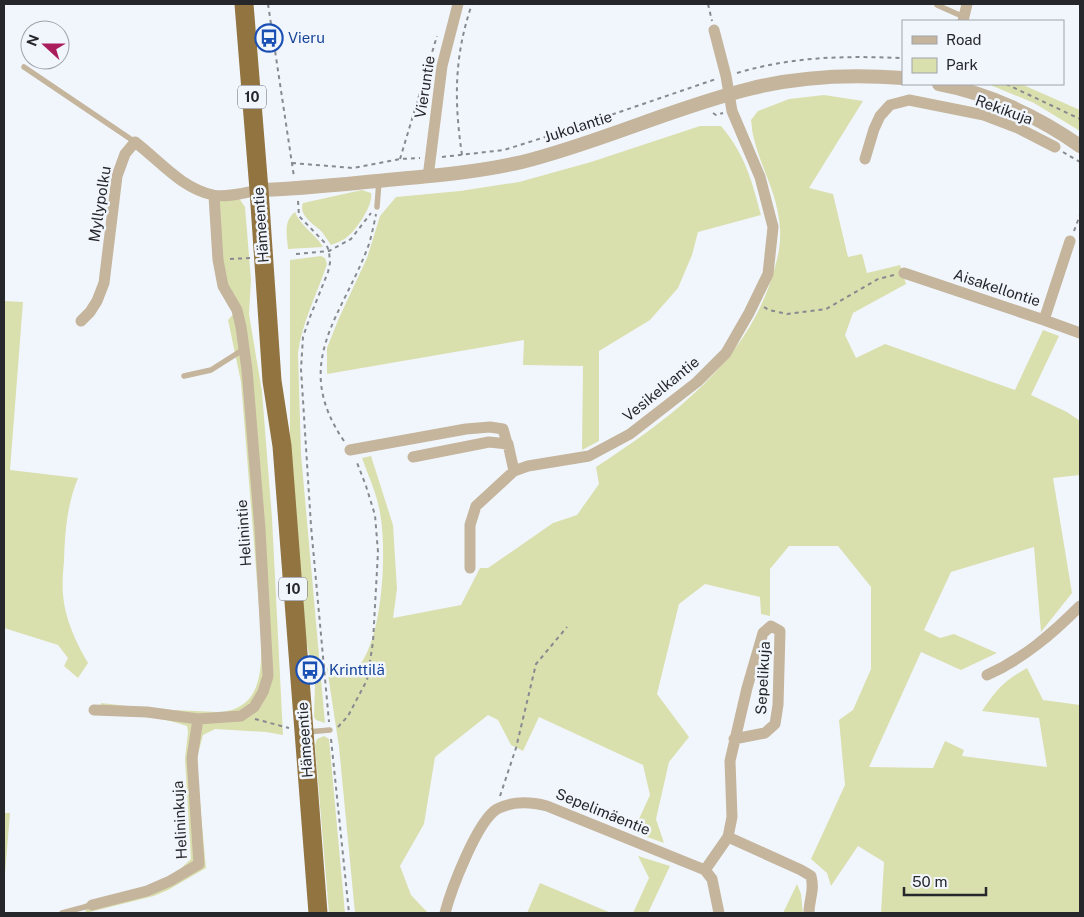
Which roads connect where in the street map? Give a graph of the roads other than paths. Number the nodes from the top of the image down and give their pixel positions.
1 (244, 4) edge
2 (254, 4) edge
3 (458, 4) edge
4 (967, 4) edge
5 (936, 5) dead end
6 (964, 19) edge
7 (714, 30) road end
8 (28, 70) edge
9 (902, 78) edge
10 (945, 85) edge
11 (948, 85) edge
12 (728, 94) junction
13 (942, 106) junction
14 (135, 142) junction
15 (1080, 146) edge
16 (1055, 147) road end
17 (866, 160) dead end
18 (428, 177) junction
19 (379, 181) junction
20 (266, 190) junction
21 (214, 196) junction
22 (377, 207) road end
23 (1070, 241) road end
24 (904, 273) road end
25 (1044, 320) junction
26 (81, 321) dead end
27 (1080, 333) edge
28 (244, 349) junction
29 (184, 376) dead end
30 (507, 443) junction
31 (350, 450) road end
32 (414, 457) dead end
33 (514, 470) junction
34 (470, 568) dead end
35 (1080, 606) edge
36 (987, 674) dead end
37 (94, 710) dead end
38 (198, 719) junction
39 (298, 730) junction
40 (330, 730) road end
41 (734, 740) junction
42 (728, 836) junction
43 (705, 870) junction
44 (92, 905) joint
45 (62, 913) edge
46 (318, 913) edge
47 (445, 913) edge
48 (719, 913) edge
49 (809, 913) edge

1 - 20 highway, Hämeentie / 10
2 - 20 highway, Hämeentie / 10
3 - 18 street, Vieruntie
4 - 6 street
5 - 6 lane
7 - 12 street, Vesikelkantie
8 - 14 lane
9 - 12 street, Jukolantie
10 - 13 street
11 - 15 street
12 - 18 street, Jukolantie
12 - 33 street, Vesikelkantie
13 - 16 street, Rekikuja
13 - 17 street, Rekikuja
14 - 21 street
14 - 26 street, Myllypolku
18 - 19 street, Jukolantie
19 - 20 street, Jukolantie
19 - 22 lane
20 - 21 street
20 - 39 highway, Hämeentie / 10
21 - 28 street, Helinintie
23 - 25 street
24 - 25 street, Aisakellontie
25 - 27 street, Aisakellontie
28 - 29 lane
28 - 38 street, Helinintie
30 - 31 street
30 - 32 street
30 - 33 street
33 - 34 street
35 - 36 street
37 - 38 street
38 - 44 street, Helininkuja
39 - 40 lane
39 - 46 highway, Hämeentie / 10
41 - 41 street, Sepelikuja
41 - 42 street, Sepelikuja
42 - 43 street, Sepelikuja
42 - 49 street
43 - 47 street, Sepelimäentie
43 - 48 street
44 - 45 lane, Helininkuja

